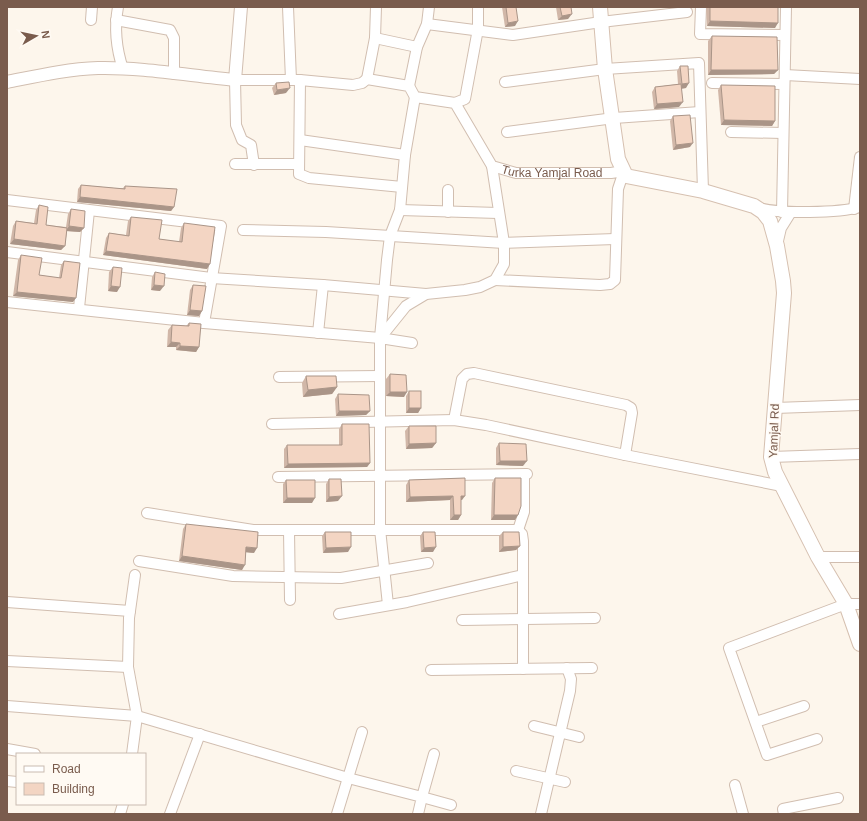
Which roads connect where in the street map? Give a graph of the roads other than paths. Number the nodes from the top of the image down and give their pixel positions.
1 (92, 7) edge
2 (118, 7) edge
3 (241, 7) edge
4 (288, 7) edge
5 (376, 7) edge
6 (429, 7) edge
7 (478, 7) edge
8 (600, 7) edge
9 (701, 7) edge
10 (786, 7) edge
11 (687, 12) dead end
12 (91, 20) dead end
13 (116, 20) junction
14 (601, 22) junction
15 (427, 24) junction
16 (478, 29) junction
17 (785, 35) junction
18 (375, 38) junction
19 (417, 47) junction
20 (123, 69) junction
21 (605, 69) junction
22 (174, 74) junction
23 (367, 79) junction
24 (860, 79) edge
25 (235, 80) junction
26 (296, 80) junction
27 (785, 80) junction
28 (7, 82) edge
29 (505, 82) dead end
30 (712, 83) dead end
31 (408, 86) junction
32 (415, 97) junction
33 (455, 103) junction
34 (700, 112) junction
35 (614, 118) junction
36 (507, 132) dead end
37 (731, 132) dead end
38 (783, 133) junction
39 (300, 140) junction
40 (405, 155) junction
41 (860, 157) edge
42 (235, 164) dead end
43 (298, 164) junction
44 (254, 165) junction
45 (492, 166) junction
46 (624, 171) junction
47 (402, 187) junction
48 (448, 190) dead end
49 (703, 191) junction
50 (7, 200) edge
51 (754, 206) junction
52 (857, 208) edge
53 (400, 210) junction
54 (89, 211) junction
55 (448, 212) junction
56 (786, 212) junction
57 (498, 213) junction
58 (243, 230) dead end
59 (390, 236) junction
60 (616, 239) junction
61 (504, 242) junction
62 (777, 246) junction
63 (7, 252) edge
64 (83, 262) junction
65 (211, 278) junction
66 (495, 280) junction
67 (323, 285) junction
68 (385, 290) junction
69 (426, 294) junction
70 (7, 302) edge
71 (79, 308) junction
72 (204, 323) junction
73 (318, 333) junction
74 (380, 338) junction
75 (412, 343) dead end
76 (380, 376) junction
77 (279, 377) dead end
78 (860, 405) edge
79 (775, 408) junction
80 (454, 420) junction
81 (380, 421) junction
82 (272, 424) dead end
83 (860, 454) edge
84 (625, 455) junction
85 (771, 457) junction
86 (380, 476) junction
87 (278, 477) dead end
88 (782, 486) junction
89 (147, 513) dead end
90 (380, 529) junction
91 (289, 530) junction
92 (518, 530) junction
93 (860, 556) edge
94 (818, 557) junction
95 (139, 561) dead end
96 (428, 563) dead end
97 (385, 571) junction
98 (135, 575) dead end
99 (523, 575) junction
100 (290, 577) junction
101 (290, 600) dead end
102 (7, 602) edge
103 (853, 604) edge
104 (388, 605) junction
105 (130, 611) junction
106 (339, 614) dead end
107 (595, 618) dead end
108 (462, 620) dead end
109 (523, 620) junction
110 (860, 644) edge
111 (7, 661) edge
112 (128, 667) junction
113 (567, 668) junction
114 (592, 668) dead end
115 (522, 669) junction
116 (431, 670) dead end
117 (7, 706) edge
118 (804, 706) dead end
119 (137, 716) junction
120 (756, 722) junction
121 (534, 726) dead end
122 (362, 732) dead end
123 (560, 732) junction
124 (200, 734) junction
125 (579, 737) dead end
126 (817, 739) dead end
127 (7, 749) edge
128 (29, 753) edge
129 (132, 753) edge
130 (434, 754) dead end
131 (516, 770) dead end
132 (348, 778) junction
133 (549, 779) junction
134 (565, 782) dead end
135 (735, 785) dead end
136 (422, 797) junction
137 (838, 798) dead end
138 (451, 805) dead end
139 (170, 814) edge
140 (338, 814) edge
141 (418, 814) edge
142 (541, 814) edge
143 (743, 814) edge
144 (784, 814) edge

1 - 12 street
2 - 13 street
3 - 25 street
4 - 26 street
5 - 18 street
6 - 15 street
7 - 16 street
8 - 14 main road
9 - 17 street
10 - 17 street
11 - 14 street
13 - 20 street
13 - 22 street
14 - 16 street
14 - 21 main road
15 - 16 street
15 - 19 street
16 - 33 street
17 - 27 street
18 - 19 street
18 - 23 street
19 - 31 street
20 - 22 street
20 - 28 street
21 - 29 street
21 - 34 street
21 - 35 main road
22 - 25 street
23 - 26 street
23 - 31 street
24 - 27 street
25 - 26 street
25 - 44 street
26 - 39 street
27 - 30 street
27 - 38 street
31 - 32 street
32 - 33 street
32 - 40 street
33 - 45 street, Turka Yamjal Road
34 - 35 street
34 - 49 street
35 - 36 street
35 - 46 main road
37 - 38 street
38 - 56 street
39 - 40 street
39 - 43 street
40 - 47 street
41 - 52 street
42 - 44 street
43 - 44 street
43 - 47 street
45 - 46 street, Turka Yamjal Road
45 - 57 street
46 - 49 main road
46 - 60 street
47 - 53 street
48 - 55 street
49 - 51 main road
50 - 54 street
51 - 56 street
51 - 62 main road, Yamjal Rd
52 - 56 street
53 - 55 street
53 - 59 street
54 - 64 street
54 - 65 street
55 - 57 street
56 - 62 street
57 - 61 street
58 - 59 street
59 - 61 street
59 - 68 street
60 - 61 street
60 - 66 street
61 - 66 street
62 - 79 main road, Yamjal Rd
63 - 64 street
64 - 65 street
64 - 71 street
65 - 67 street
65 - 72 street
66 - 69 street
67 - 68 street
67 - 73 street
68 - 69 street
68 - 74 street
69 - 74 street
70 - 71 street
71 - 72 street
72 - 73 street
73 - 74 street
74 - 75 street
74 - 76 street
76 - 77 street
76 - 81 street
78 - 79 street
79 - 85 main road, Yamjal Rd
80 - 81 street
80 - 84 street
80 - 84 street
81 - 82 street
81 - 86 street
83 - 85 street
84 - 88 street
85 - 88 main road, Yamjal Rd
86 - 87 street
86 - 90 street
86 - 92 street
88 - 94 main road, Yamjal Rd
89 - 91 street
90 - 91 street
90 - 92 street
90 - 97 street
91 - 100 street
92 - 99 street
93 - 94 street
94 - 103 main road, Yamjal Rd
95 - 100 street
96 - 97 street
97 - 100 street
97 - 104 street
98 - 105 street
99 - 104 street
99 - 109 street
100 - 101 street
102 - 105 street
103 - 110 main road, Yamjal Rd
103 - 120 street
104 - 106 street
105 - 112 street
107 - 109 street
108 - 109 street
109 - 115 street
111 - 112 street
112 - 119 street
113 - 114 street
113 - 115 street
113 - 123 street
115 - 116 street
117 - 119 street
118 - 120 street
119 - 124 street
119 - 129 street
120 - 126 street
121 - 123 street
122 - 132 street
123 - 125 street
123 - 133 street
124 - 132 street
124 - 139 street
127 - 128 street
130 - 136 street
131 - 133 street
132 - 136 street
132 - 140 street
133 - 134 street
133 - 142 street
135 - 143 street
136 - 138 street
136 - 141 street
137 - 144 street

